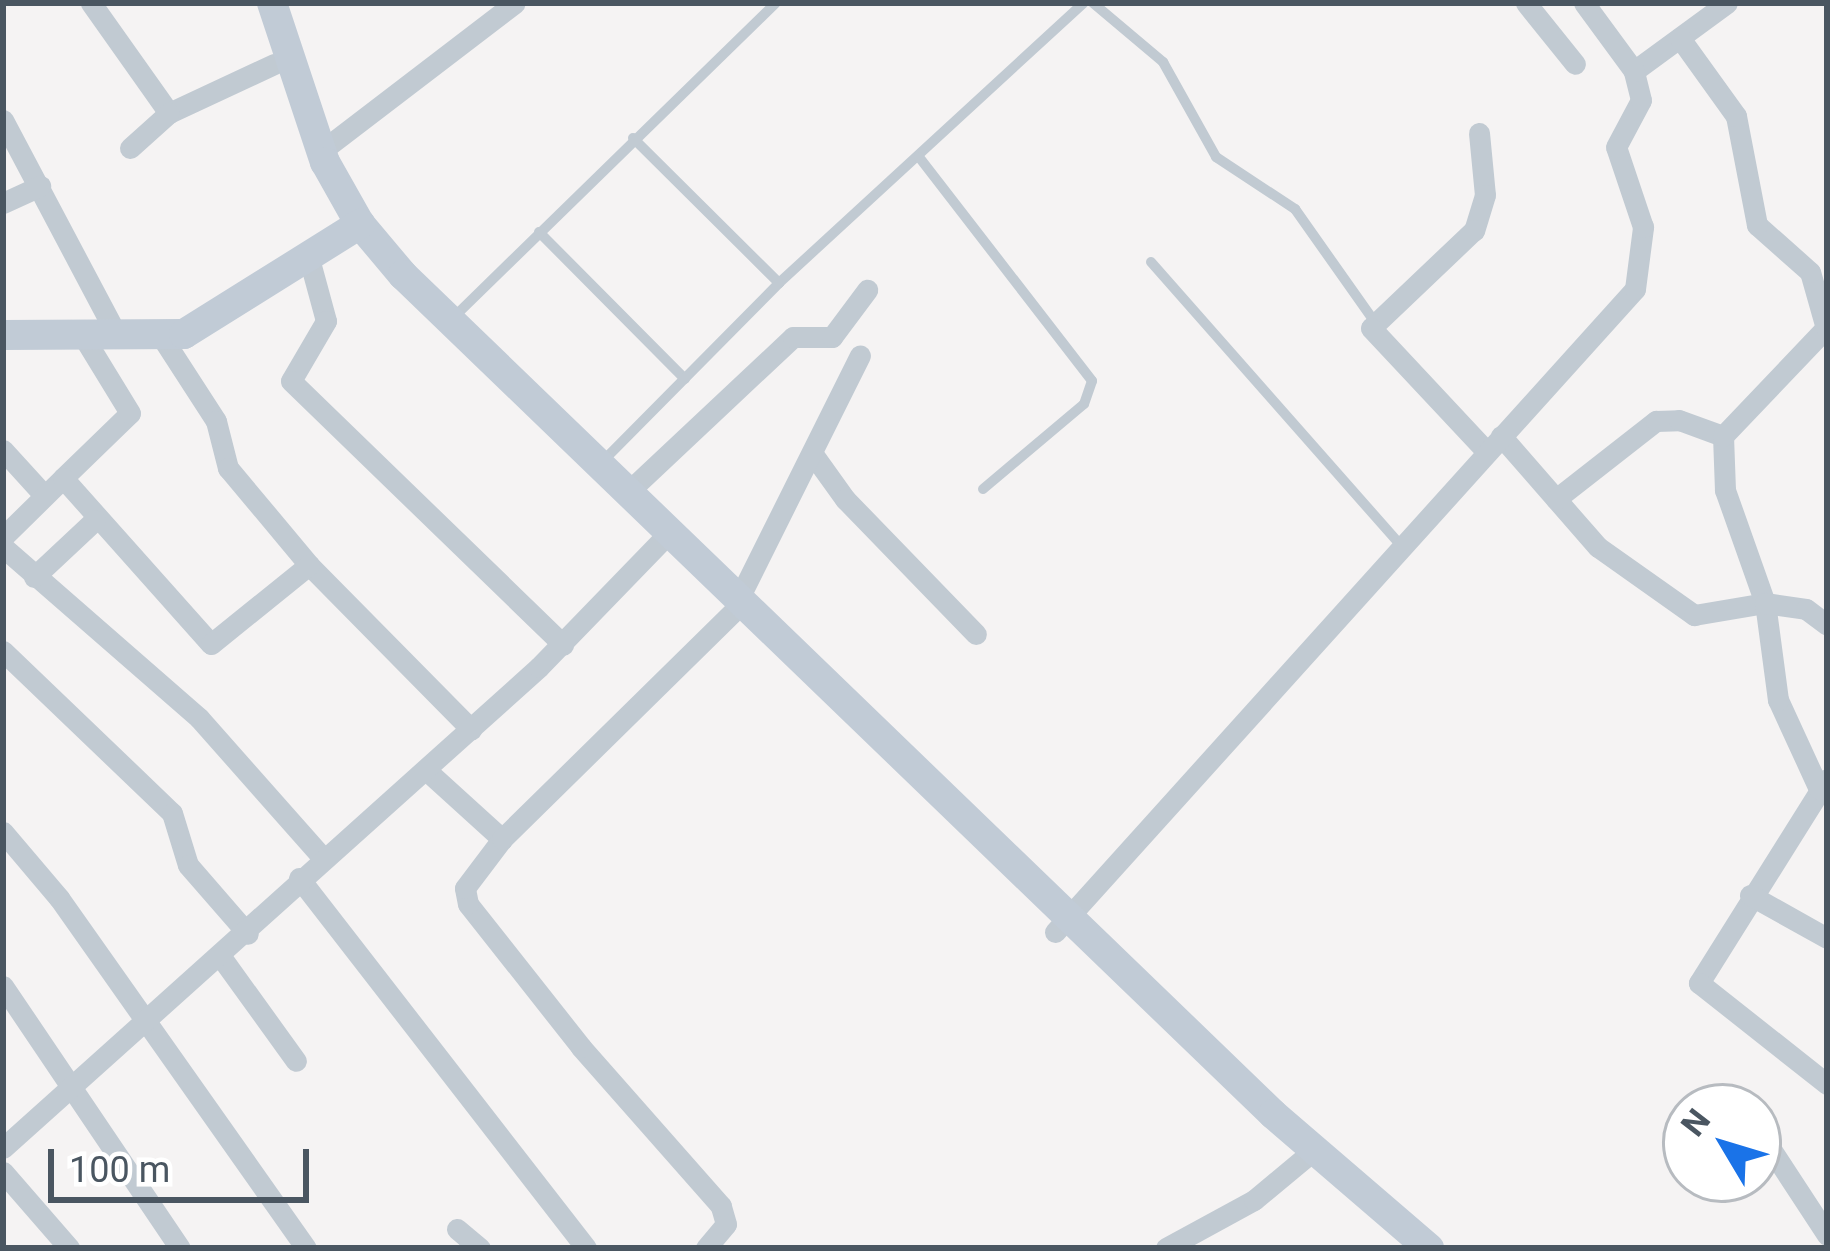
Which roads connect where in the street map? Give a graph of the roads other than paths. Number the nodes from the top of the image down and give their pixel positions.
1 (92, 3) edge
2 (257, 3) edge
3 (272, 3) edge
4 (515, 3) edge
5 (776, 3) edge
6 (1083, 3) edge
7 (1093, 3) edge
8 (1526, 3) edge
9 (1584, 3) edge
10 (1727, 3) edge
11 (1680, 38) junction
12 (274, 64) junction
13 (1576, 64) dead end
14 (1634, 70) junction
15 (170, 112) junction
16 (3, 120) edge
17 (1479, 133) dead end
18 (633, 137) junction
19 (130, 148) dead end
20 (320, 152) junction
21 (919, 158) junction
22 (40, 186) junction
23 (3, 203) edge
24 (354, 228) junction
25 (539, 232) junction
26 (310, 262) junction
27 (1150, 262) dead end
28 (778, 283) junction
29 (867, 290) dead end
30 (1374, 321) junction
31 (448, 323) junction
32 (81, 333) junction
33 (3, 335) edge
34 (117, 335) junction
35 (161, 336) junction
36 (860, 355) dead end
37 (685, 379) junction
38 (1723, 436) junction
39 (1494, 444) junction
40 (3, 450) edge
41 (812, 454) junction
42 (600, 464) junction
43 (63, 478) junction
44 (982, 489) dead end
45 (629, 491) junction
46 (44, 494) junction
47 (1556, 499) junction
48 (95, 520) junction
49 (3, 537) edge
50 (665, 538) junction
51 (1400, 544) junction
52 (3, 548) edge
53 (309, 565) junction
54 (34, 577) junction
55 (1765, 603) junction
56 (735, 606) junction
57 (1827, 625) edge
58 (976, 634) dead end
59 (562, 645) junction
60 (3, 651) edge
61 (471, 729) junction
62 (426, 770) junction
63 (1822, 791) edge
64 (3, 832) edge
65 (502, 839) junction
66 (322, 856) junction
67 (299, 878) junction
68 (1750, 895) junction
69 (1061, 925) junction
70 (248, 934) junction
71 (1827, 938) edge
72 (221, 957) junction
73 (3, 986) edge
74 (144, 1025) junction
75 (296, 1061) dead end
76 (1827, 1084) edge
77 (70, 1090) junction
78 (3, 1148) edge
79 (1308, 1156) junction
80 (1782, 1166) edge
81 (3, 1172) edge
82 (458, 1229) dead end
83 (1827, 1235) edge
84 (69, 1248) edge
85 (180, 1248) edge
86 (306, 1248) edge
87 (480, 1248) edge
88 (586, 1248) edge
89 (706, 1248) edge
90 (1166, 1248) edge
91 (1402, 1248) edge
92 (1430, 1248) edge

1 - 15 street
2 - 12 main road
3 - 20 main road
4 - 20 street
5 - 18 lane
6 - 21 lane
7 - 30 lane
8 - 13 street
9 - 14 street
10 - 11 street
11 - 14 street
11 - 38 street
12 - 15 street
12 - 24 main road
14 - 39 street
15 - 19 street
16 - 22 street
17 - 30 street
18 - 25 lane
18 - 28 lane
20 - 24 main road
21 - 28 lane
21 - 44 lane
22 - 23 street
22 - 34 street
24 - 26 main road
24 - 31 main road
24 - 50 main road
25 - 31 lane
25 - 37 lane
26 - 35 main road
26 - 59 street
27 - 51 lane
28 - 37 lane
29 - 45 street
30 - 39 street
31 - 42 main road
32 - 33 main road
32 - 34 main road
32 - 43 street
34 - 35 main road
35 - 53 street
36 - 41 street
37 - 42 lane
38 - 47 street
38 - 55 street
39 - 47 street
39 - 51 street
40 - 46 street
41 - 56 street
41 - 58 street
42 - 45 main road
43 - 46 street
43 - 48 street
45 - 50 main road
46 - 49 street
47 - 55 street
48 - 53 street
48 - 54 street
50 - 56 main road
50 - 59 street
51 - 69 street
52 - 54 street
53 - 61 street
54 - 66 street
55 - 57 street
55 - 63 street
56 - 65 street
56 - 69 main road
59 - 61 street
60 - 70 street
61 - 62 street
62 - 65 street
62 - 66 street
63 - 68 street
64 - 74 street
65 - 89 street
66 - 67 street
67 - 70 street
67 - 88 street
68 - 71 street
68 - 76 street
69 - 79 main road
70 - 72 street
72 - 74 street
72 - 75 street
73 - 77 street
74 - 77 street
74 - 86 street
77 - 78 street
77 - 85 street
79 - 90 street
79 - 91 main road
79 - 92 main road
80 - 83 street
81 - 84 street
82 - 87 street

